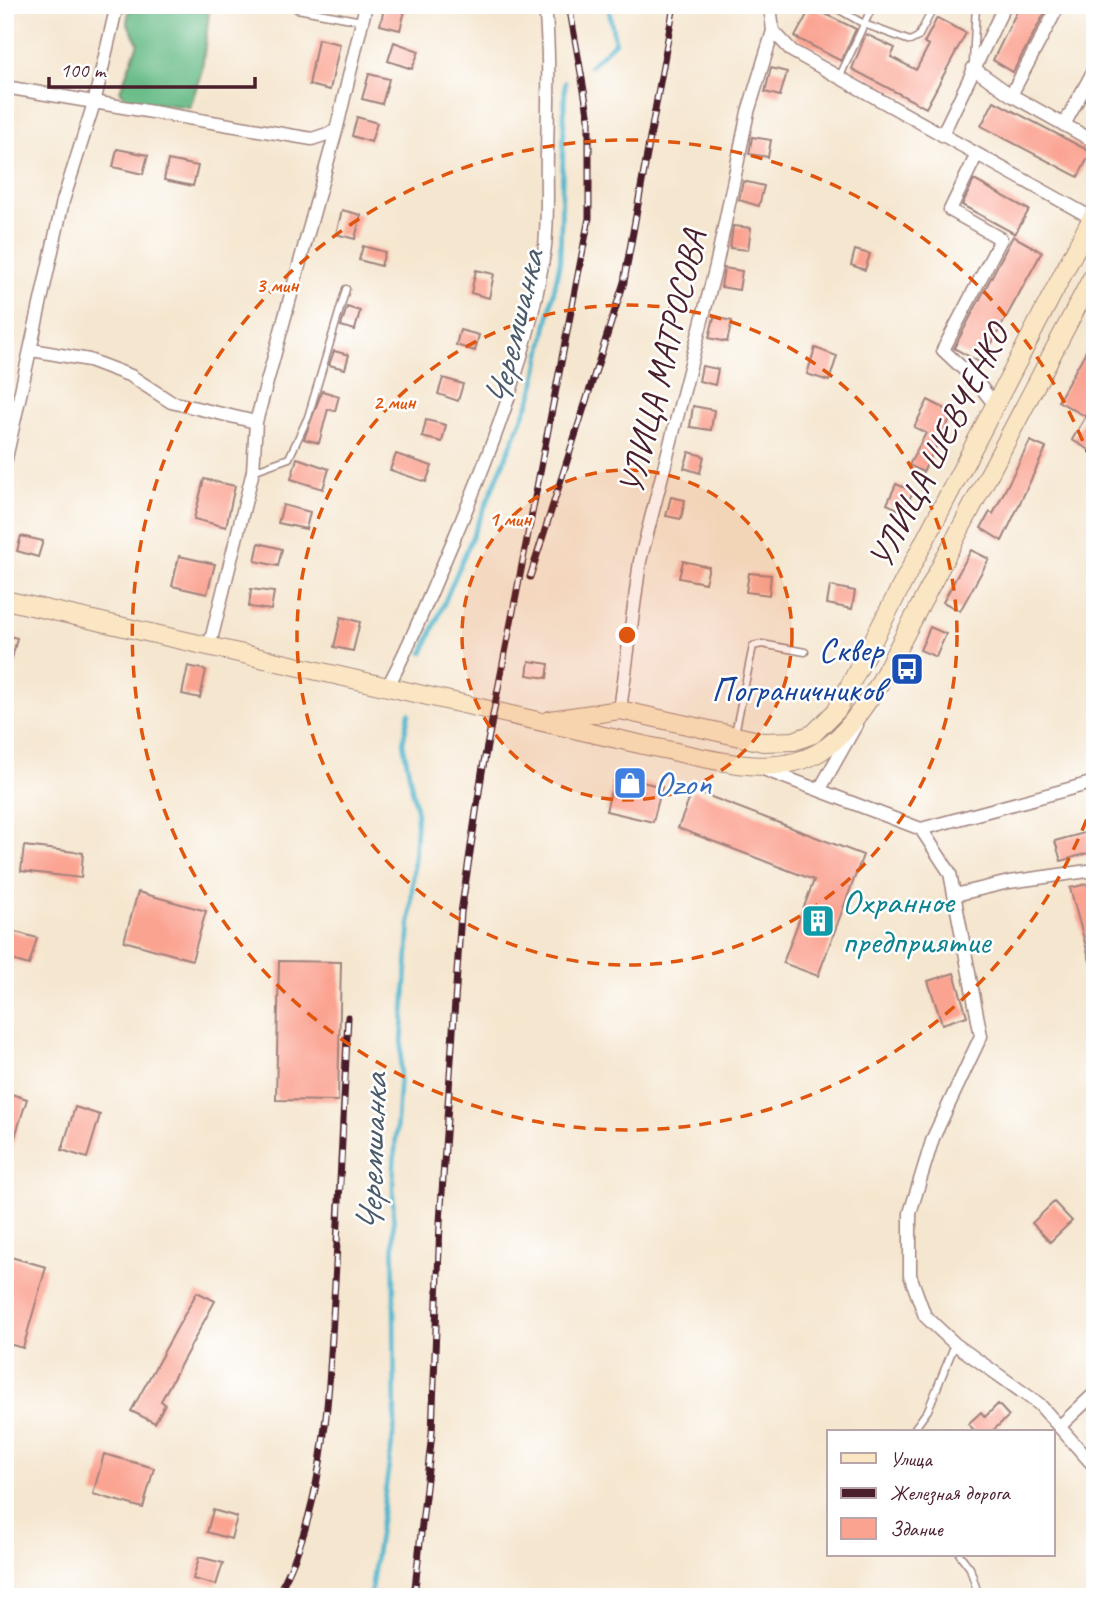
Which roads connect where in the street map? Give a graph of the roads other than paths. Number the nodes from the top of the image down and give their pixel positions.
1 (117, 5) edge
2 (297, 5) edge
3 (366, 5) edge
4 (545, 5) edge
5 (770, 5) edge
6 (831, 5) edge
7 (873, 5) edge
8 (935, 5) edge
9 (976, 5) edge
10 (1005, 5) edge
11 (1059, 5) edge
12 (364, 22) junction
13 (864, 24) junction
14 (773, 31) junction
15 (973, 68) junction
16 (1095, 68) edge
17 (839, 78) junction
18 (5, 87) edge
19 (1011, 95) junction
20 (94, 103) junction
21 (1064, 125) junction
22 (336, 131) junction
23 (942, 135) junction
24 (1095, 142) edge
25 (977, 154) junction
26 (1093, 215) edge
27 (1095, 272) edge
28 (346, 289) dead end
29 (32, 350) junction
30 (995, 404) junction
31 (256, 422) junction
32 (5, 463) edge
33 (253, 471) junction
34 (5, 600) edge
35 (209, 648) junction
36 (805, 652) dead end
37 (878, 686) junction
38 (393, 687) junction
39 (620, 710) junction
40 (837, 710) junction
41 (540, 721) junction
42 (735, 735) junction
43 (754, 766) junction
44 (1095, 782) edge
45 (820, 789) junction
46 (920, 829) junction
47 (1095, 870) edge
48 (955, 895) junction
49 (955, 1344) junction
50 (1095, 1393) edge
51 (1059, 1427) junction
52 (913, 1430) edge
53 (1095, 1467) edge
54 (961, 1556) edge
55 (979, 1597) edge

1 - 20 street
2 - 12 lane
3 - 12 street
4 - 38 street
5 - 14 street
6 - 13 lane
7 - 13 lane
8 - 13 lane
9 - 15 lane
10 - 15 street
11 - 19 street
12 - 22 street
13 - 17 lane
14 - 17 street
14 - 39 street, УЛИЦА МАТРОСОВА
15 - 19 street
15 - 23 street
16 - 21 street
17 - 23 street
18 - 20 street
19 - 21 street
20 - 22 street
20 - 29 street
21 - 24 street
22 - 31 street
23 - 25 street
25 - 26 street
25 - 30 street
26 - 30 main road, УЛИЦА ШЕВЧЕНКО
27 - 37 main road, УЛИЦА ШЕВЧЕНКО
28 - 33 lane
29 - 31 street
29 - 32 street
30 - 40 main road, УЛИЦА ШЕВЧЕНКО
31 - 33 street
33 - 35 street
34 - 35 main road, УЛИЦА ШЕВЧЕНКО
35 - 38 main road, УЛИЦА ШЕВЧЕНКО
36 - 42 lane
37 - 43 main road, УЛИЦА ШЕВЧЕНКО
37 - 45 street
38 - 41 main road, УЛИЦА ШЕВЧЕНКО
39 - 41 main road
39 - 42 main road, УЛИЦА ШЕВЧЕНКО
40 - 42 main road, УЛИЦА ШЕВЧЕНКО
40 - 45 street
41 - 43 main road, УЛИЦА ШЕВЧЕНКО
43 - 45 street
44 - 46 street
45 - 46 street
46 - 48 street
47 - 48 street
48 - 49 street
49 - 51 street
49 - 52 lane
50 - 51 street
51 - 53 street
54 - 55 lane

